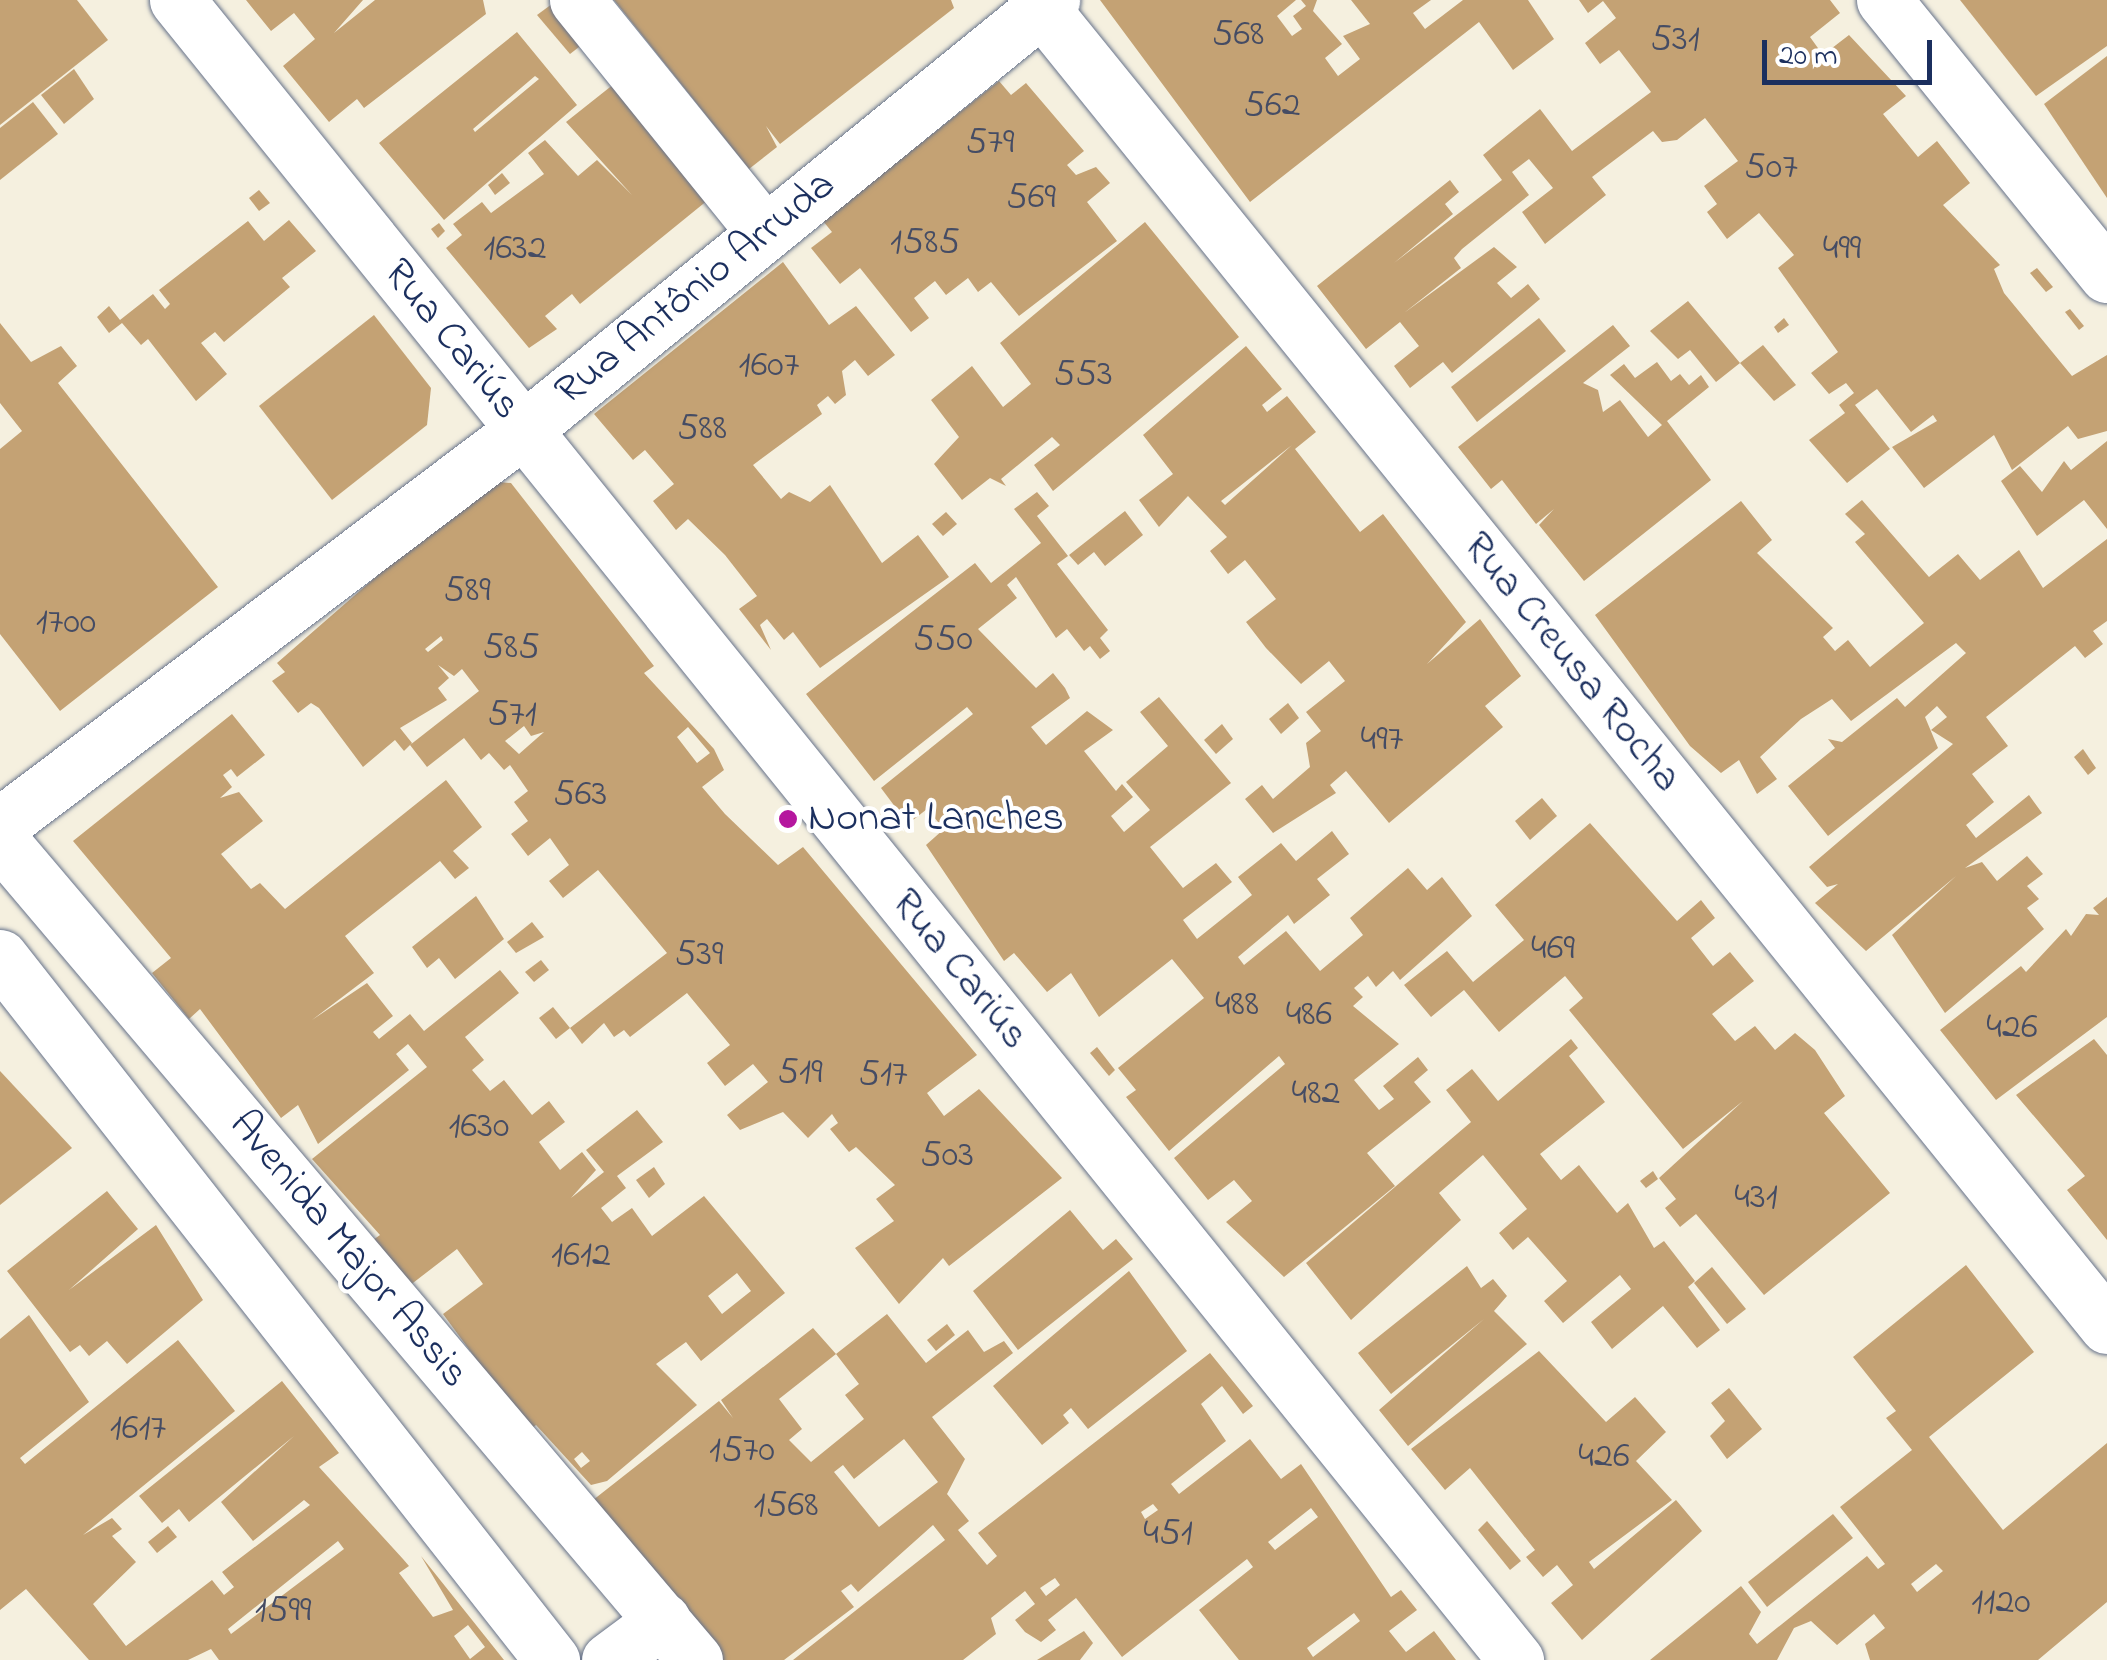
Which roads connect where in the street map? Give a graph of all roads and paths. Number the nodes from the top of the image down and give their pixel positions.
1 (176, 0) edge
2 (577, 0) edge
3 (1884, 0) edge
4 (1043, 3) edge
5 (765, 233) junction
6 (2107, 275) edge
7 (523, 430) junction
8 (0, 824) edge
9 (0, 840) edge
10 (0, 957) edge
11 (2107, 1326) edge
12 (679, 1640) edge
13 (552, 1660) edge
14 (609, 1660) edge
15 (1516, 1660) edge

1 - 7 street, Rua Cariús
2 - 5 street
3 - 6 street
4 - 5 street, Rua Antônio Arruda
4 - 11 street, Rua Creusa Rocha
5 - 7 street, Rua Antônio Arruda
7 - 8 street, Rua Antônio Arruda
7 - 15 street, Rua Cariús
9 - 12 street, Avenida Major Assis
10 - 13 street, Avenida Major Assis
12 - 14 street

